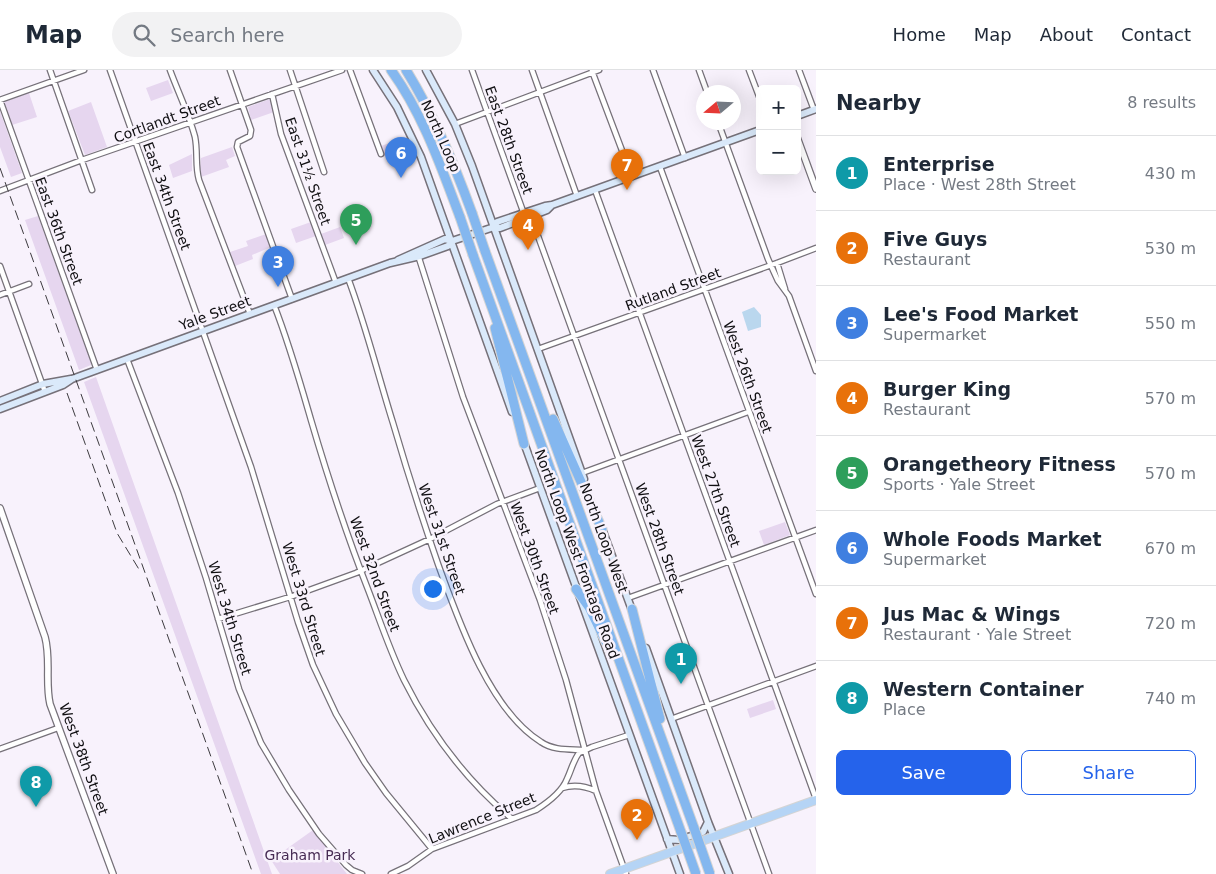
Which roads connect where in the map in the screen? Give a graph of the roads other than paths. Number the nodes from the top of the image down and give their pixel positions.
1 (50, 70) edge
2 (84, 70) edge
3 (110, 70) edge
4 (170, 70) edge
5 (230, 70) edge
6 (290, 70) edge
7 (342, 70) edge
8 (350, 70) edge
9 (373, 70) edge
10 (390, 70) edge
11 (406, 70) edge
12 (412, 70) edge
13 (426, 70) edge
14 (472, 70) edge
15 (532, 70) edge
16 (600, 70) edge
17 (653, 70) edge
18 (699, 70) edge
19 (749, 70) edge
20 (799, 70) edge
21 (592, 71) edge
22 (54, 81) junction
23 (704, 85) edge
24 (295, 86) junction
25 (756, 88) edge
26 (540, 92) junction
27 (272, 94) junction
28 (424, 99) junction
29 (0, 100) edge
30 (242, 104) junction
31 (815, 110) edge
32 (487, 112) junction
33 (801, 115) edge
34 (189, 122) junction
35 (455, 124) junction
36 (721, 130) edge
37 (756, 131) edge
38 (135, 142) junction
39 (725, 143) junction
40 (801, 147) edge
41 (381, 154) dead end
42 (685, 158) junction
43 (82, 160) junction
44 (660, 167) junction
45 (324, 172) dead end
46 (632, 177) junction
47 (29, 180) junction
48 (816, 189) edge
49 (0, 190) edge
50 (92, 190) dead end
51 (594, 190) junction
52 (578, 196) junction
53 (472, 212) joint
54 (527, 214) junction
55 (460, 217) joint
56 (494, 227) junction
57 (452, 242) junction
58 (816, 248) edge
59 (417, 254) junction
60 (777, 263) junction
61 (0, 266) edge
62 (770, 266) junction
63 (348, 278) junction
64 (336, 283) junction
65 (29, 284) dead end
66 (705, 289) junction
67 (786, 290) junction
68 (9, 291) junction
69 (0, 294) edge
70 (292, 299) junction
71 (274, 305) junction
72 (639, 313) junction
73 (250, 314) junction
74 (494, 315) junction
75 (203, 330) junction
76 (574, 336) junction
77 (538, 349) junction
78 (127, 359) junction
79 (526, 361) junction
80 (97, 370) junction
81 (816, 371) edge
82 (72, 379) junction
83 (43, 384) junction
84 (45, 392) junction
85 (21, 393) junction
86 (0, 400) edge
87 (23, 401) junction
88 (0, 409) edge
89 (748, 412) junction
90 (684, 436) junction
91 (524, 444) junction
92 (619, 460) junction
93 (582, 473) junction
94 (540, 488) junction
95 (502, 502) junction
96 (0, 508) edge
97 (602, 529) junction
98 (816, 530) edge
99 (795, 538) junction
100 (430, 539) junction
101 (729, 562) junction
102 (360, 571) junction
103 (664, 585) junction
104 (576, 589) junction
105 (816, 594) edge
106 (290, 598) junction
107 (628, 598) junction
108 (632, 609) junction
109 (218, 620) junction
110 (816, 666) edge
111 (773, 682) junction
112 (631, 693) junction
113 (708, 705) junction
114 (671, 719) junction
115 (58, 728) junction
116 (629, 735) junction
117 (0, 749) edge
118 (585, 750) junction
119 (673, 772) junction
120 (562, 788) junction
121 (596, 791) junction
122 (816, 799) edge
123 (512, 819) junction
124 (708, 822) junction
125 (751, 824) junction
126 (714, 837) junction
127 (667, 839) junction
128 (432, 849) junction
129 (672, 853) junction
130 (346, 865) junction
131 (408, 866) junction
132 (625, 872) edge
133 (113, 874) edge
134 (353, 874) edge
135 (362, 874) edge
136 (390, 874) edge
137 (402, 874) edge
138 (610, 874) edge
139 (680, 874) edge
140 (696, 874) edge
141 (710, 874) edge
142 (729, 874) edge
143 (769, 874) edge

1 - 22 street
2 - 22 street
3 - 38 street, East 34th Street
4 - 34 street
5 - 30 street
6 - 24 street
7 - 24 street, Cortlandt Street
8 - 41 street
9 - 57 main road, North Loop West Frontage Road
10 - 55 highway, North Loop
11 - 28 highway, North Loop
12 - 28 highway
13 - 35 main road
14 - 32 street, East 28th Street
15 - 26 street
16 - 21 street
17 - 42 street
18 - 23 street
19 - 25 street
20 - 31 street
21 - 26 street
21 - 46 street
22 - 29 street
22 - 43 street
24 - 27 street, Cortlandt Street
24 - 45 street
26 - 32 street
26 - 52 street
27 - 30 street, Cortlandt Street
27 - 64 street, East 31½ Street
28 - 53 highway, North Loop
29 - 47 street, East 36th Street
30 - 34 street, Cortlandt Street
30 - 70 street
31 - 33 main road
32 - 35 street
32 - 54 street, East 28th Street
34 - 38 street, Cortlandt Street
34 - 73 street
35 - 56 main road
36 - 39 street
37 - 39 main road, Yale Street
38 - 43 street, Cortlandt Street
38 - 75 street, East 34th Street
39 - 42 main road, Yale Street
39 - 62 street
40 - 48 street
42 - 44 main road, Yale Street
43 - 47 street, Cortlandt Street
43 - 50 street
44 - 46 main road, Yale Street
44 - 66 street, West 26th Street
46 - 51 main road, Yale Street
47 - 49 street, Cortlandt Street
47 - 80 street, East 36th Street
51 - 52 main road, Yale Street
51 - 72 street, West 27th Street
52 - 54 main road, Yale Street
53 - 79 highway, North Loop West, bridge
54 - 56 main road, Yale Street
54 - 76 street, West 28th Street
55 - 74 highway, North Loop West, bridge
56 - 57 main road, Yale Street
56 - 77 main road
57 - 59 main road, Yale Street
57 - 91 main road, North Loop West Frontage Road
58 - 60 street, Rutland Street
59 - 63 main road, Yale Street
59 - 95 street, West 30th Street
60 - 62 street, Rutland Street
60 - 67 street
61 - 68 street
62 - 66 street, Rutland Street
62 - 67 street
63 - 64 main road, Yale Street
63 - 100 street, West 31st Street
64 - 70 main road, Yale Street
65 - 68 street
66 - 72 street, Rutland Street
66 - 89 street, West 26th Street
67 - 81 street
68 - 69 street
68 - 83 street
70 - 71 main road, Yale Street
71 - 73 main road, Yale Street
71 - 102 street, West 32nd Street
72 - 76 street, Rutland Street
72 - 90 street, West 27th Street
73 - 75 main road, Yale Street
74 - 91 highway
74 - 112 highway, North Loop West
75 - 78 main road, Yale Street
75 - 106 street, West 33rd Street
76 - 77 street, Rutland Street
76 - 92 street, West 28th Street
77 - 93 main road
78 - 80 main road, Yale Street
78 - 109 street, West 34th Street
79 - 97 highway
79 - 119 highway, North Loop West
80 - 82 main road, Yale Street
82 - 83 main road, Yale Street
82 - 84 main road, Yale Street
83 - 84 street
83 - 85 main road, Yale Street
84 - 87 main road, Yale Street
85 - 86 main road, Yale Street
85 - 87 main road
87 - 88 main road, Yale Street
89 - 90 street
89 - 99 street, West 26th Street
90 - 92 street
90 - 101 street, West 27th Street
91 - 94 main road, North Loop West Frontage Road
92 - 93 street
92 - 103 street, West 28th Street
93 - 97 main road
94 - 95 street
94 - 104 main road, North Loop West Frontage Road
95 - 100 street
95 - 118 street, West 30th Street
96 - 115 street, West 38th Street
97 - 107 main road
98 - 99 street
99 - 101 street
99 - 105 street, West 26th Street
100 - 102 street
100 - 118 street, West 31st Street
101 - 103 street
101 - 111 street, West 27th Street
102 - 106 street
102 - 123 street, West 32nd Street
103 - 107 street
103 - 113 street, West 28th Street
104 - 112 highway
104 - 116 main road, North Loop West Frontage Road
106 - 109 street
106 - 128 street, West 33rd Street
107 - 108 main road
108 - 114 main road
108 - 119 highway
109 - 130 street, West 34th Street
110 - 111 street
111 - 113 street
111 - 122 street, West 27th Street
112 - 140 highway, North Loop West, bridge
113 - 114 street
113 - 125 street, West 28th Street
114 - 124 main road
115 - 117 street
115 - 133 street, West 38th Street
116 - 118 street
116 - 127 main road, North Loop West Frontage Road
118 - 120 street, Lawrence Street
118 - 121 street, West 30th Street
119 - 141 highway, North Loop West, bridge
120 - 121 street
120 - 123 street, Lawrence Street
121 - 132 street, West 30th Street
122 - 125 main road
123 - 128 street, Lawrence Street
124 - 126 main road
124 - 127 main road
125 - 126 main road
125 - 143 street, West 28th Street
126 - 129 main road
126 - 142 main road
127 - 129 main road, North Loop West Frontage Road
128 - 131 street, Lawrence Street
129 - 132 main road
129 - 139 main road, North Loop West Frontage Road
130 - 134 street, West 34th Street
130 - 135 street, West 34th Street
131 - 136 street, Lawrence Street
131 - 137 street, Lawrence Street
132 - 138 main road

